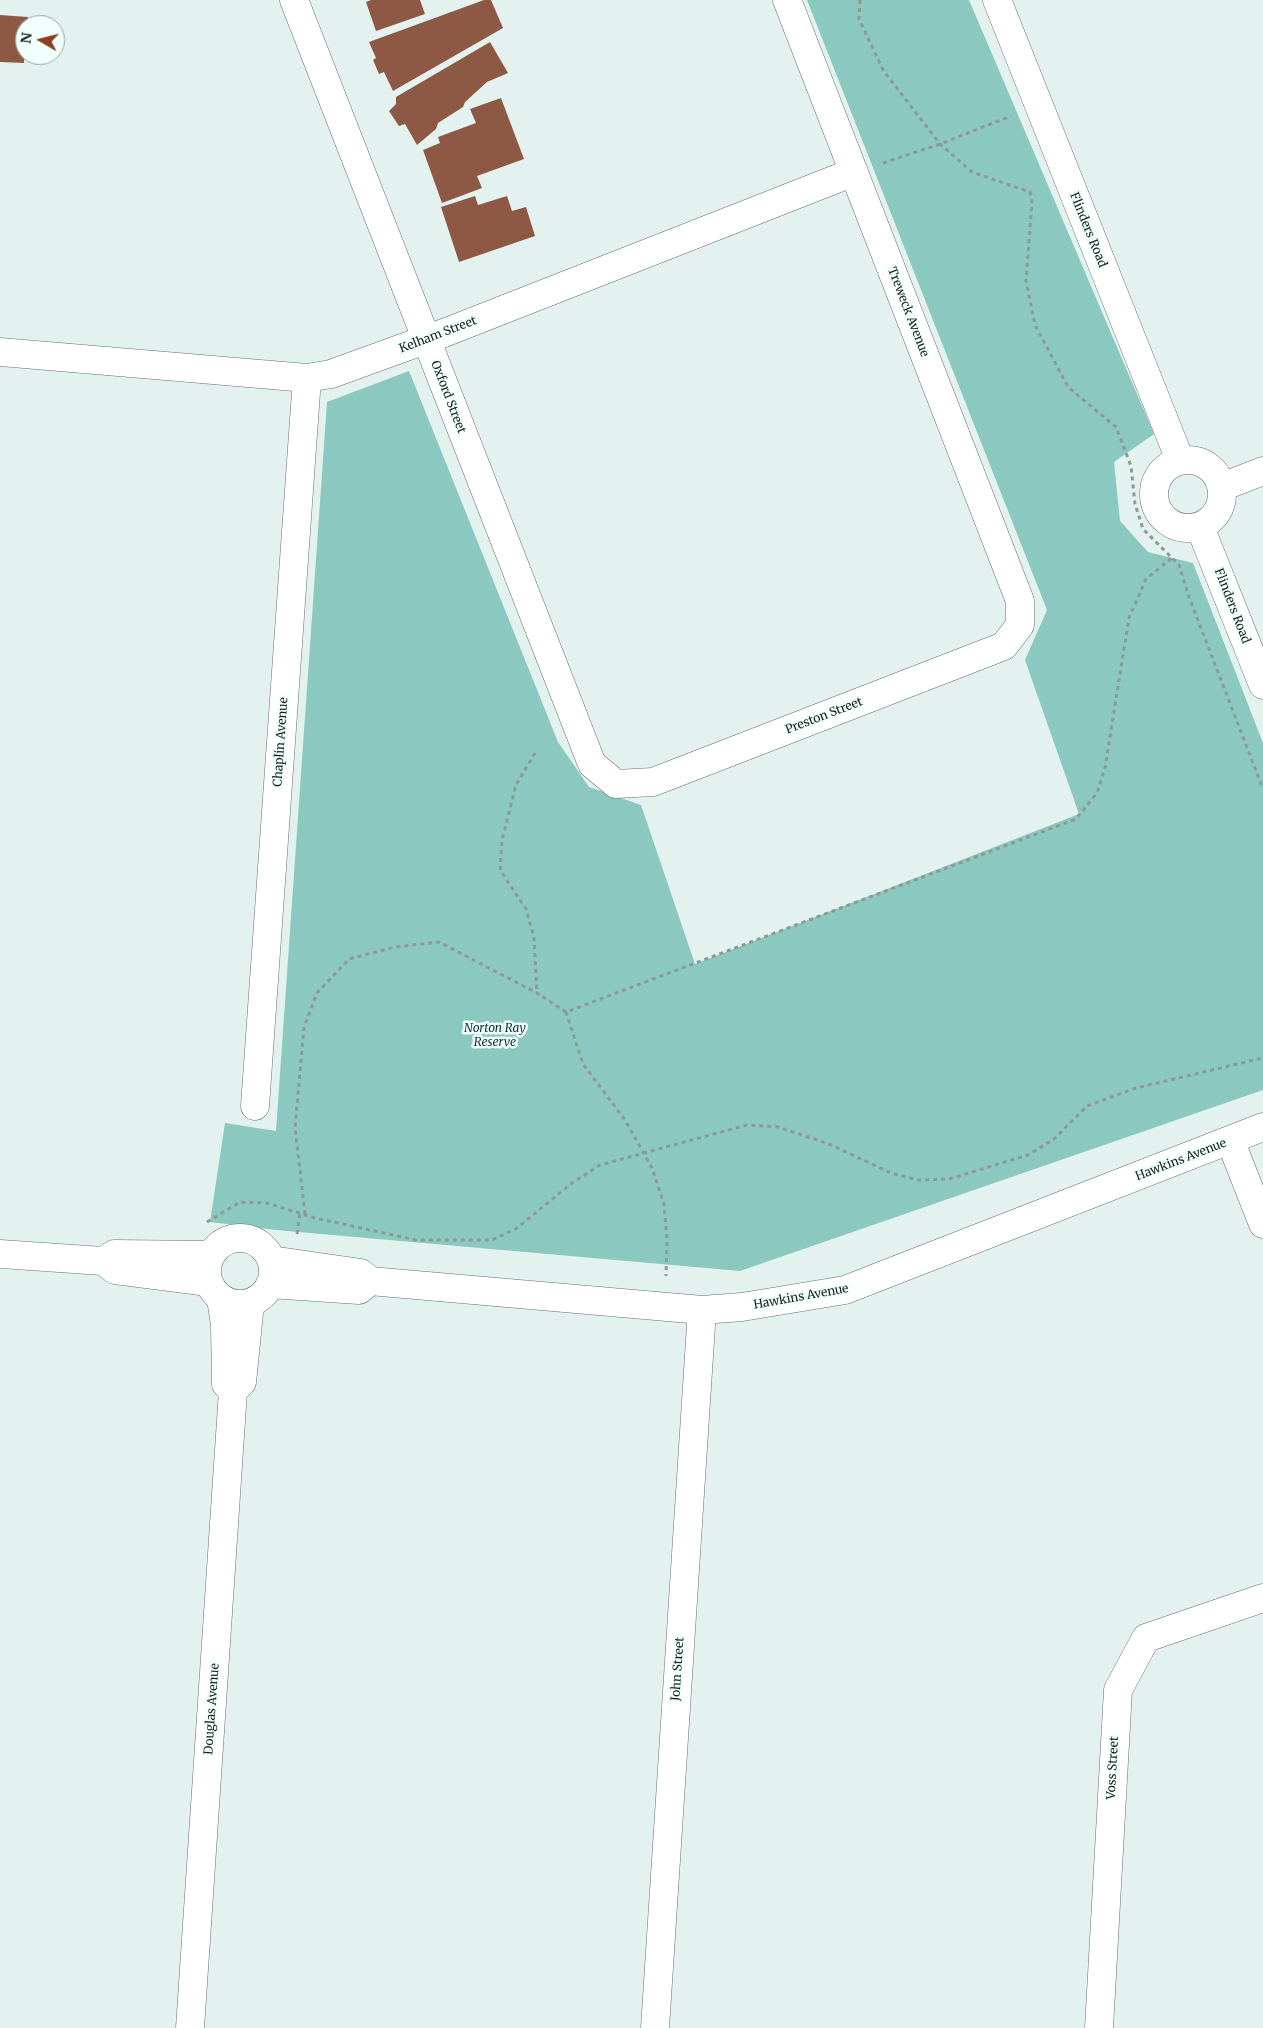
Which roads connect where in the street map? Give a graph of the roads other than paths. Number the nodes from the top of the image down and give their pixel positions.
1 (294, 0) edge
2 (787, 0) edge
3 (997, 0) edge
4 (854, 172) junction
5 (426, 340) junction
6 (0, 352) edge
7 (307, 378) junction
8 (1180, 460) junction
9 (1263, 471) edge
10 (1222, 487) junction
11 (1200, 527) junction
12 (1020, 625) joint
13 (1263, 685) edge
14 (616, 784) joint
15 (255, 1106) dead end
16 (1263, 1127) edge
17 (1230, 1140) junction
18 (1263, 1224) edge
19 (0, 1254) edge
20 (212, 1255) junction
21 (103, 1261) junction
22 (270, 1272) junction
23 (215, 1290) junction
24 (250, 1303) junction
25 (702, 1310) junction
26 (233, 1391) junction
27 (1263, 1598) edge
28 (190, 2028) edge
29 (655, 2028) edge
30 (1099, 2028) edge

1 - 5 street, Oxford Street
2 - 4 street, Treweck Avenue
3 - 8 street, Flinders Road
4 - 5 street, Kelham Street
4 - 12 street, Treweck Avenue
5 - 7 street, Kelham Street
5 - 14 street, Oxford Street
6 - 7 street, Kelham Street
7 - 15 street, Chaplin Avenue
8 - 10 street
8 - 11 street
9 - 10 street
10 - 11 street
11 - 13 street, Flinders Road
12 - 14 street, Preston Street
16 - 17 street, Hawkins Avenue
17 - 18 street
17 - 25 street, Hawkins Avenue
19 - 21 street
20 - 21 street
20 - 22 street
20 - 23 street
21 - 23 street
22 - 24 street
22 - 25 street, Hawkins Avenue
23 - 24 street
23 - 26 street, Douglas Avenue
24 - 26 street, Douglas Avenue
25 - 29 street, John Street
26 - 28 street, Douglas Avenue
27 - 30 street, Voss Street

